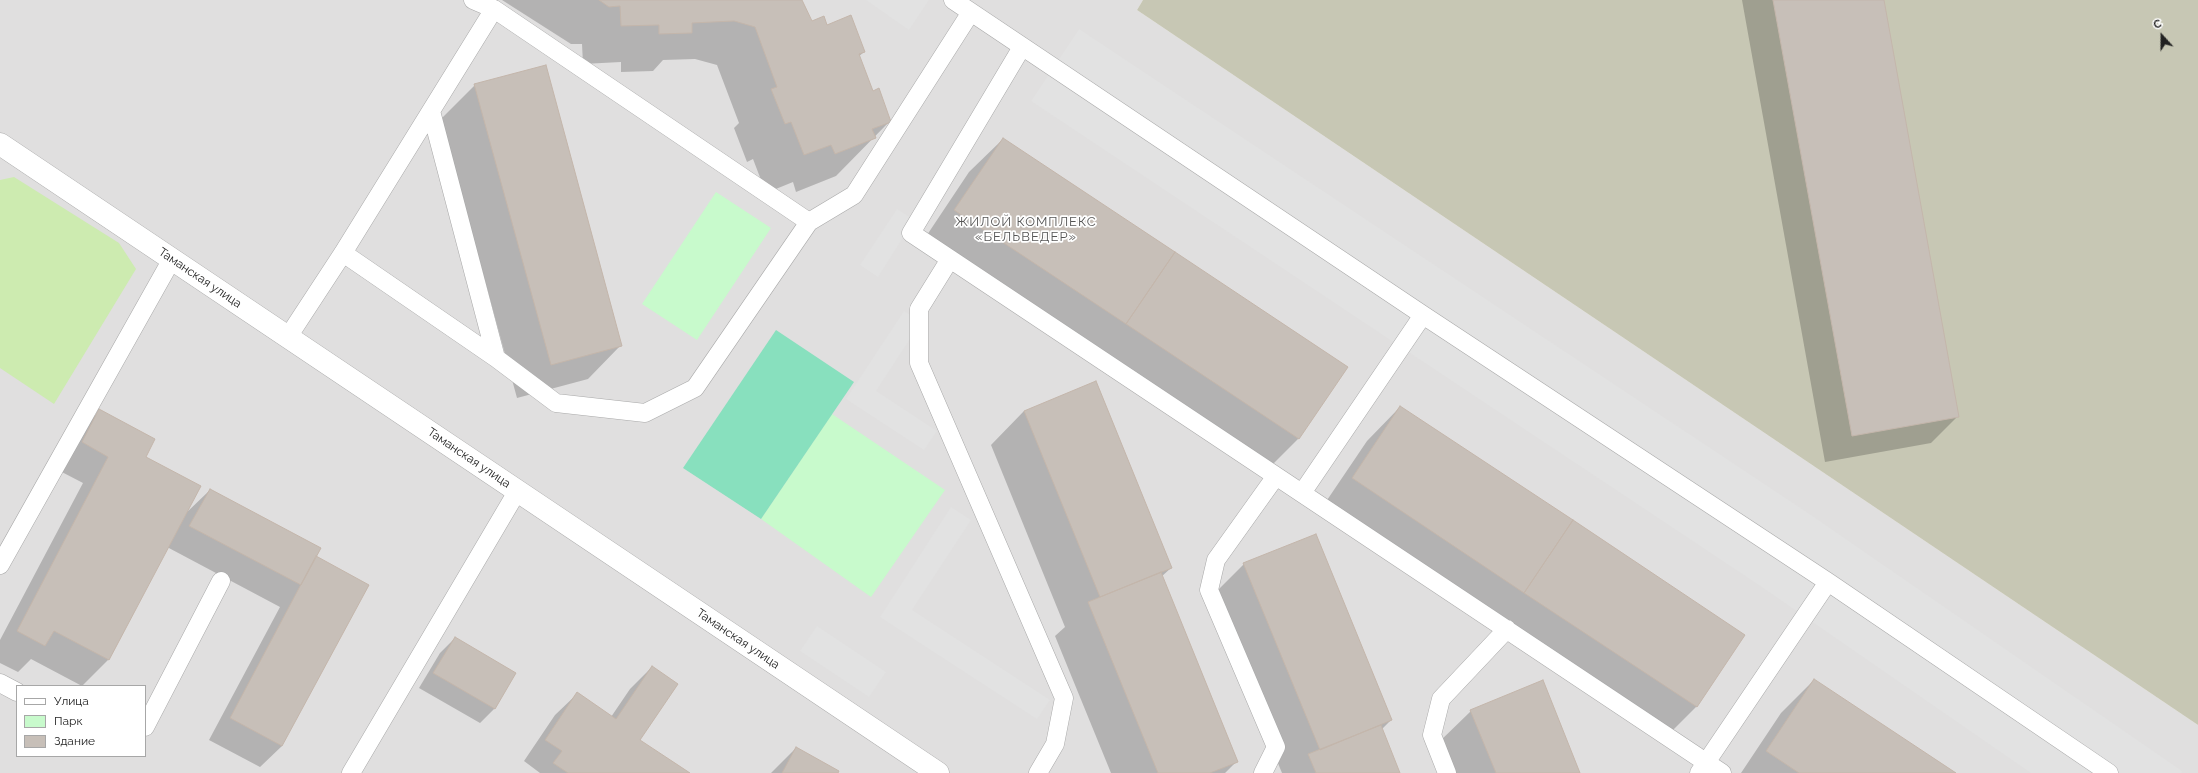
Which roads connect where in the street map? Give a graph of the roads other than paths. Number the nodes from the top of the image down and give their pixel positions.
1 (473, 0) edge
2 (953, 0) edge
3 (494, 10) junction
4 (971, 12) junction
5 (1022, 46) junction
6 (431, 111) junction
7 (0, 144) edge
8 (809, 222) junction
9 (343, 253) junction
10 (172, 259) junction
11 (950, 259) junction
12 (1423, 315) junction
13 (288, 337) junction
14 (496, 358) junction
15 (1276, 476) junction
16 (518, 490) junction
17 (1302, 493) junction
18 (0, 565) edge
19 (221, 581) dead end
20 (1828, 582) junction
21 (1507, 629) junction
22 (0, 683) edge
23 (16, 691) edge
24 (146, 725) edge
25 (1703, 768) edge
26 (351, 773) edge
27 (938, 773) edge
28 (1038, 773) edge
29 (1263, 773) edge
30 (1447, 773) edge
31 (1722, 773) edge
32 (2108, 773) edge

1 - 3 lane
2 - 4 lane
3 - 6 lane
3 - 8 lane
4 - 5 lane
4 - 8 lane
5 - 11 lane
5 - 12 lane
6 - 9 lane
6 - 14 lane
7 - 10 street, Таманская улица
8 - 14 lane
9 - 13 lane
9 - 14 lane
10 - 13 street, Таманская улица
10 - 18 lane
11 - 15 lane
11 - 28 lane
12 - 17 lane
12 - 20 lane
13 - 16 street, Таманская улица
15 - 17 lane
15 - 29 lane
16 - 26 lane
16 - 27 street, Таманская улица
17 - 21 lane
19 - 24 lane
20 - 25 lane
20 - 32 lane
21 - 25 lane
21 - 30 lane
22 - 23 lane
25 - 31 lane

